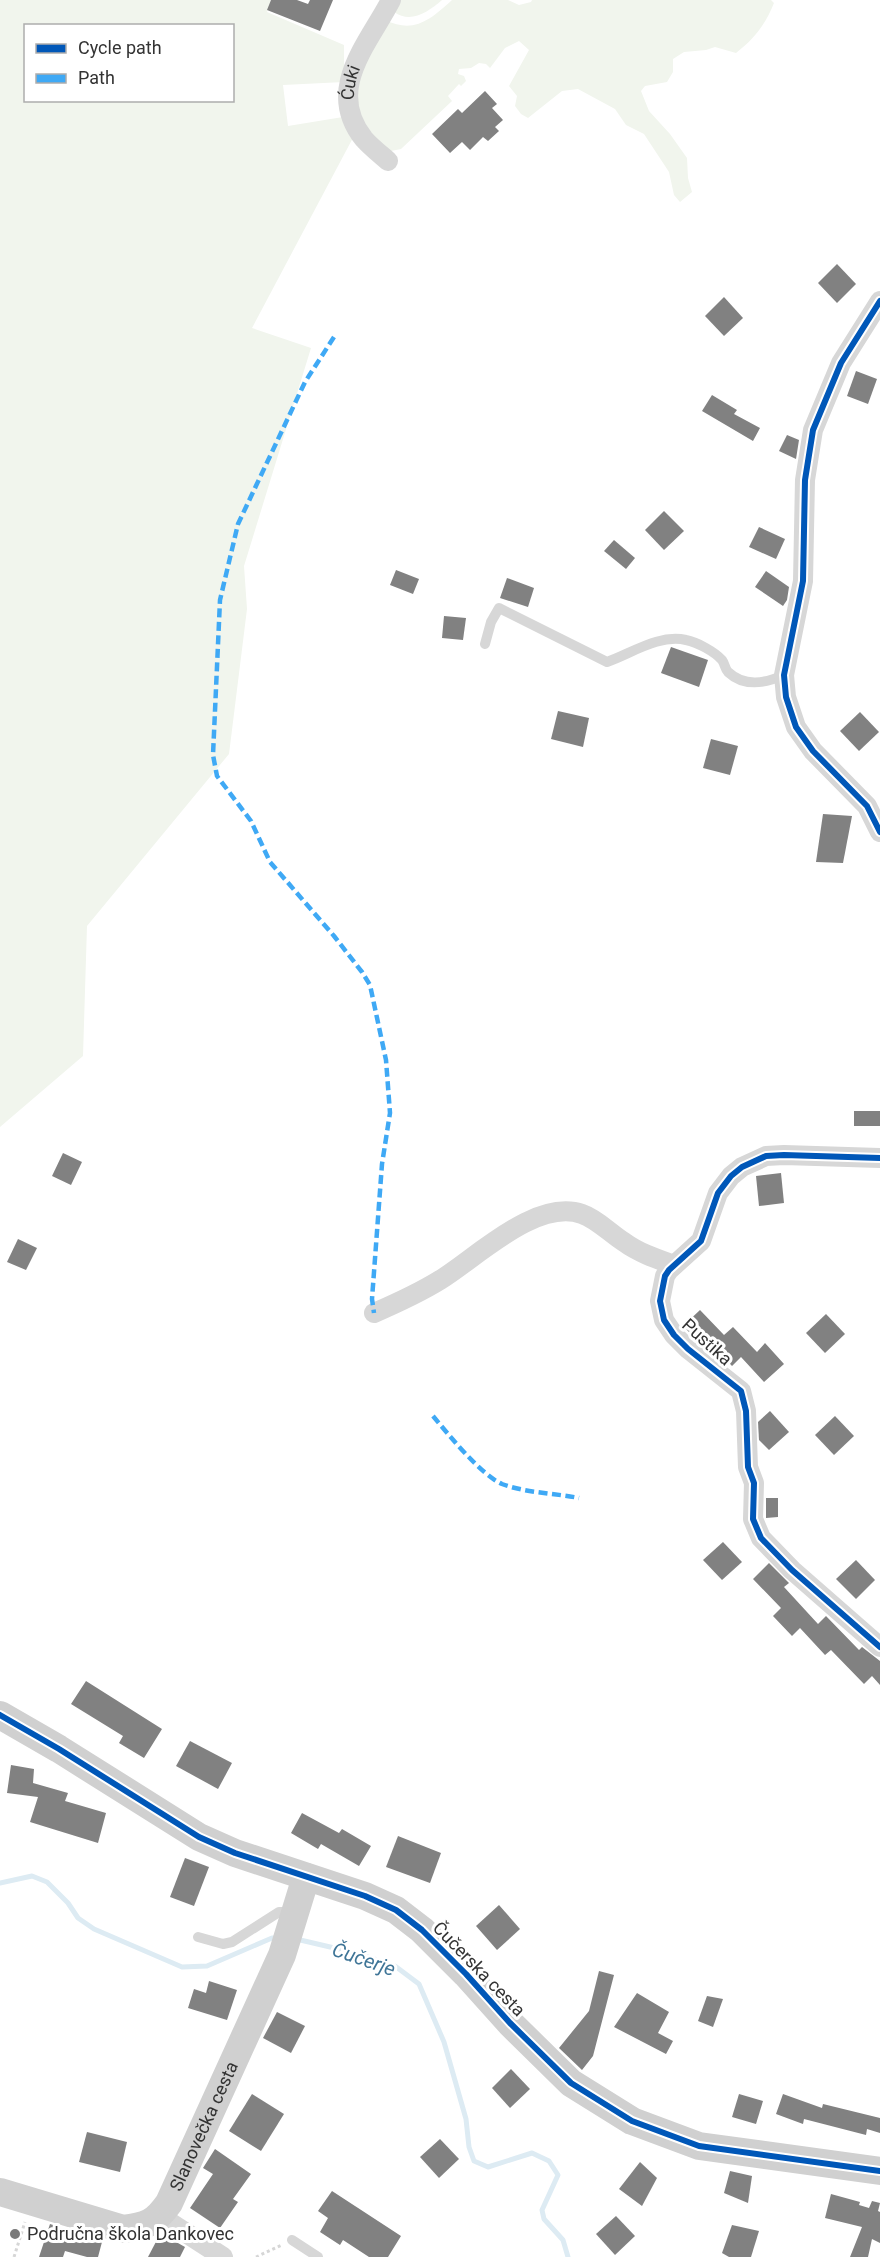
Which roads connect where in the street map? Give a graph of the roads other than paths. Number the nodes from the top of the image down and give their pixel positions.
1 (391, 0) edge
2 (388, 161) dead end
3 (880, 301) edge
4 (485, 644) dead end
5 (784, 675) junction
6 (880, 832) edge
7 (880, 1158) edge
8 (674, 1265) junction
9 (374, 1313) dead end
10 (880, 1647) edge
11 (0, 1715) edge
12 (306, 1877) junction
13 (290, 1928) junction
14 (198, 1936) dead end
15 (880, 2171) edge
16 (0, 2192) edge
17 (160, 2216) junction
18 (292, 2240) road end
19 (223, 2257) edge
20 (318, 2257) edge

1 - 2 street, Ćuki
3 - 5 street
4 - 5 lane
5 - 6 street
7 - 8 street, Pustika
8 - 9 street
8 - 10 street, Pustika
11 - 12 street, Čučerska cesta
12 - 13 street, Slanovečka cesta
12 - 15 street, Čučerska cesta
13 - 14 lane
13 - 17 street, Slanovečka cesta
16 - 17 street
17 - 19 street
18 - 20 lane

